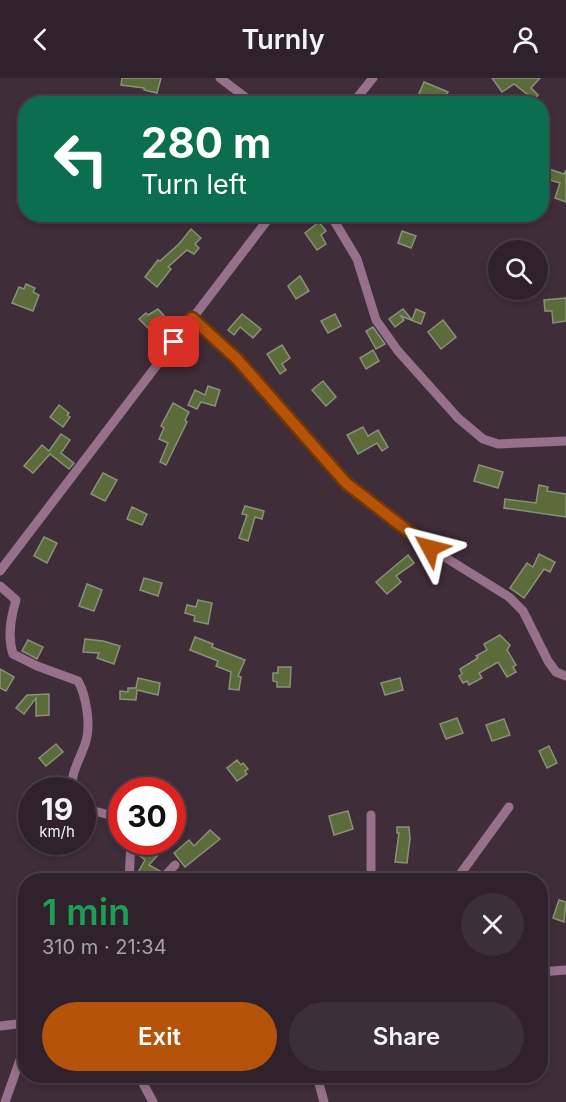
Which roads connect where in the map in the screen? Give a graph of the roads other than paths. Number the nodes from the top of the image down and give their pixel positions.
1 (220, 78) edge
2 (373, 78) edge
3 (244, 96) edge
4 (358, 96) edge
5 (266, 222) edge
6 (335, 222) edge
7 (192, 318) junction
8 (566, 441) edge
9 (0, 571) edge
10 (0, 586) edge
11 (566, 676) edge
12 (72, 777) edge
13 (509, 807) dead end
14 (371, 815) dead end
15 (130, 855) edge
16 (175, 865) dead end
17 (129, 873) edge
18 (168, 873) edge
19 (370, 873) edge
20 (461, 873) edge
21 (566, 970) edge
22 (548, 971) edge
23 (18, 1024) edge
24 (0, 1026) edge
25 (18, 1065) edge
26 (143, 1083) edge
27 (319, 1083) edge
28 (5, 1102) edge
29 (153, 1102) edge
30 (324, 1102) edge

1 - 3 street
2 - 4 street
5 - 7 street
6 - 8 street
7 - 9 street
7 - 11 street
10 - 12 street
13 - 20 street
14 - 19 street
15 - 17 street
16 - 18 street
21 - 22 street
23 - 24 street
25 - 28 street
26 - 29 street
27 - 30 street

